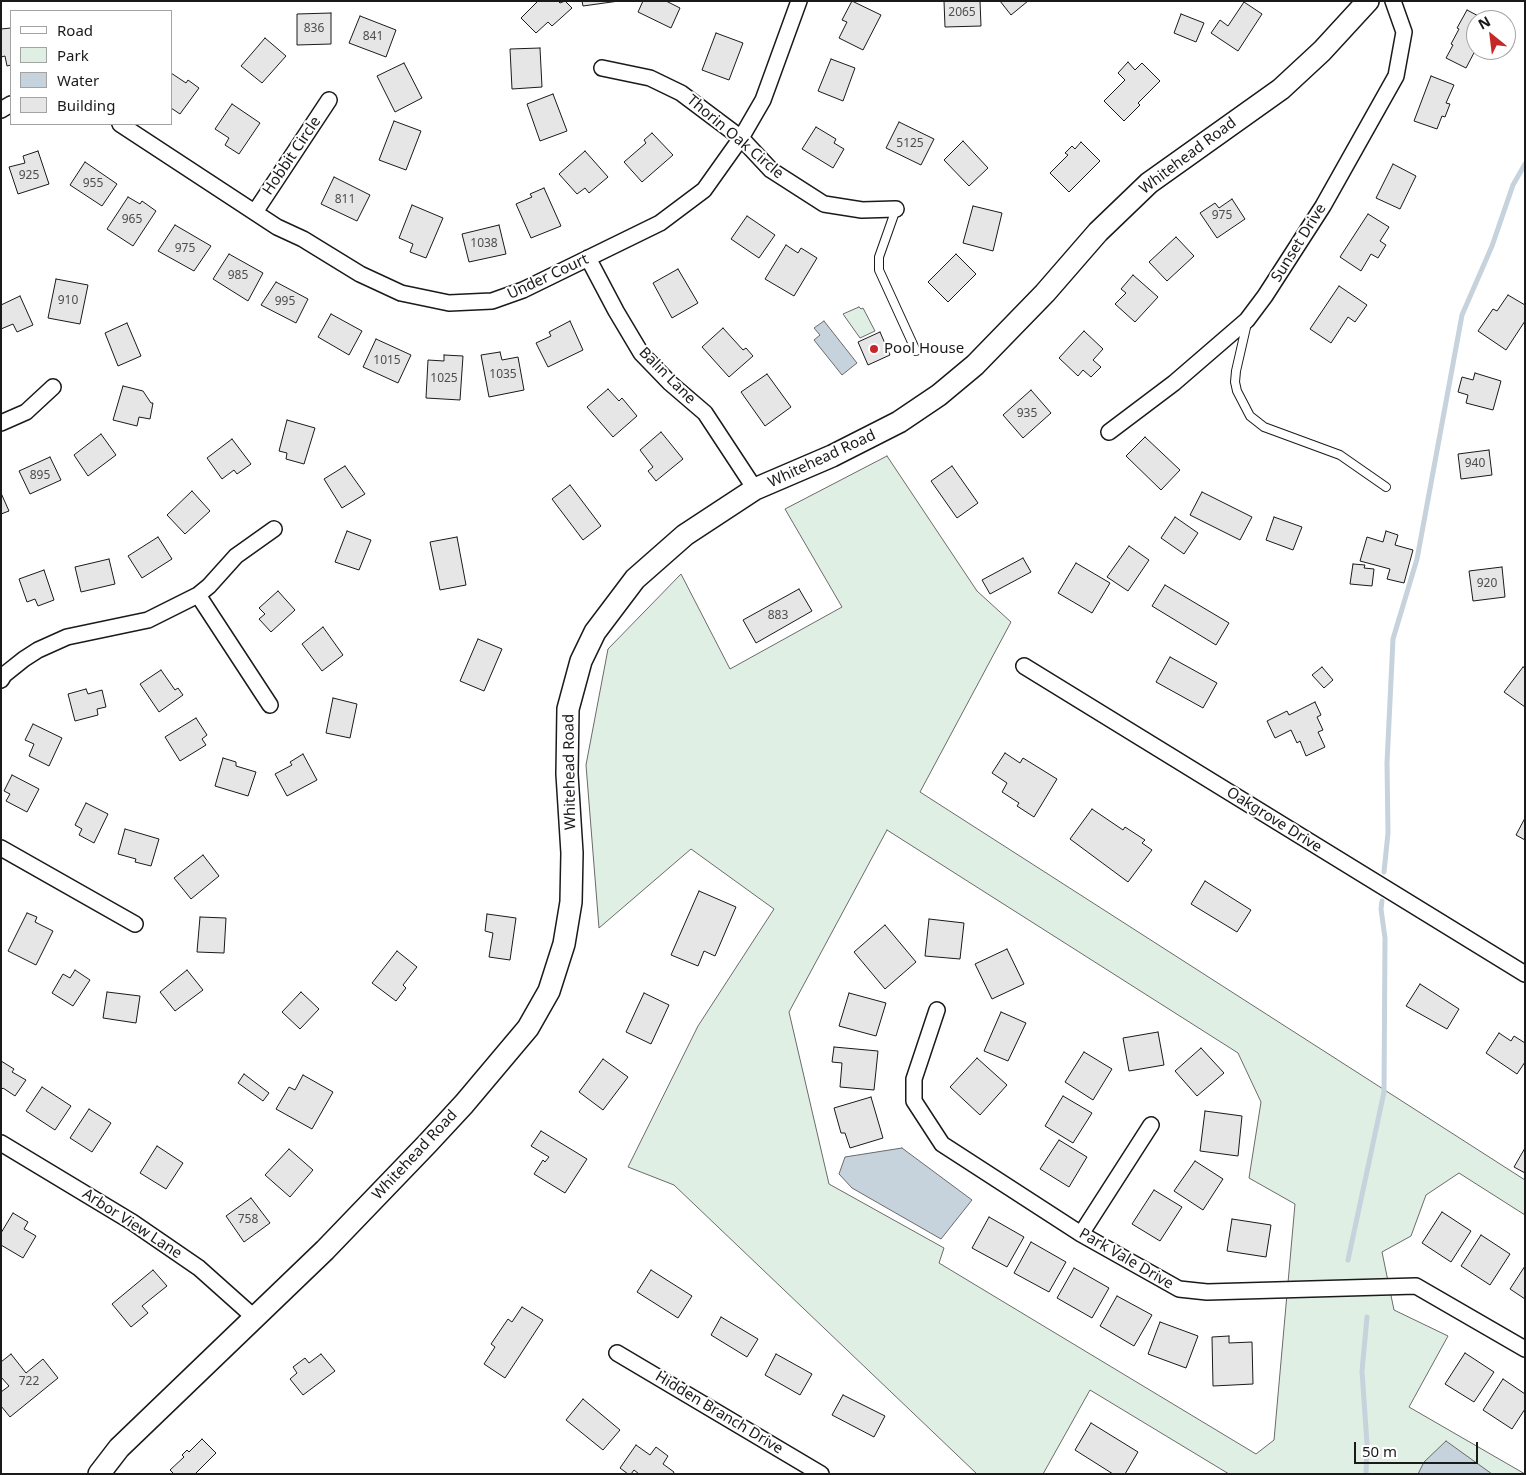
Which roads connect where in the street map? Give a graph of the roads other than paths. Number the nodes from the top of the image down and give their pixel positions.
1 (799, 1) edge
2 (1368, 1) edge
3 (1393, 1) edge
4 (602, 68) dead end
5 (329, 100) dead end
6 (122, 125) edge
7 (741, 138) junction
8 (896, 209) joint
9 (254, 212) junction
10 (588, 258) junction
11 (1247, 320) junction
12 (916, 351) dead end
13 (53, 387) dead end
14 (1, 423) edge
15 (1109, 432) dead end
16 (1386, 487) dead end
17 (755, 489) junction
18 (274, 529) dead end
19 (198, 595) junction
20 (1024, 666) dead end
21 (1, 680) edge
22 (270, 705) dead end
23 (1, 848) edge
24 (134, 924) dead end
25 (1525, 974) edge
26 (938, 1010) dead end
27 (1151, 1125) dead end
28 (1, 1143) edge
29 (1081, 1234) junction
30 (255, 1318) junction
31 (1525, 1349) edge
32 (616, 1352) dead end
33 (99, 1474) edge
34 (821, 1474) edge

1 - 7 street, Under Court
2 - 17 street, Whitehead Road
3 - 11 street, Sunset Drive
4 - 7 street, Thorin Oak Circle
5 - 9 street, Hobbit Circle
6 - 9 street, Under Court
7 - 8 street, Thorin Oak Circle
7 - 10 street, Under Court
8 - 12 lane
9 - 10 street, Under Court
10 - 17 street, Balin Lane
11 - 15 street, Sunset Drive
11 - 16 lane
13 - 14 street
17 - 30 street, Whitehead Road
18 - 19 street
19 - 21 street
19 - 22 street
20 - 25 street, Oakgrove Drive
23 - 24 street
26 - 29 street, Park Vale Drive
27 - 29 street
28 - 30 street, Arbor View Lane
29 - 31 street, Park Vale Drive
30 - 33 street, Whitehead Road
32 - 34 street, Hidden Branch Drive

